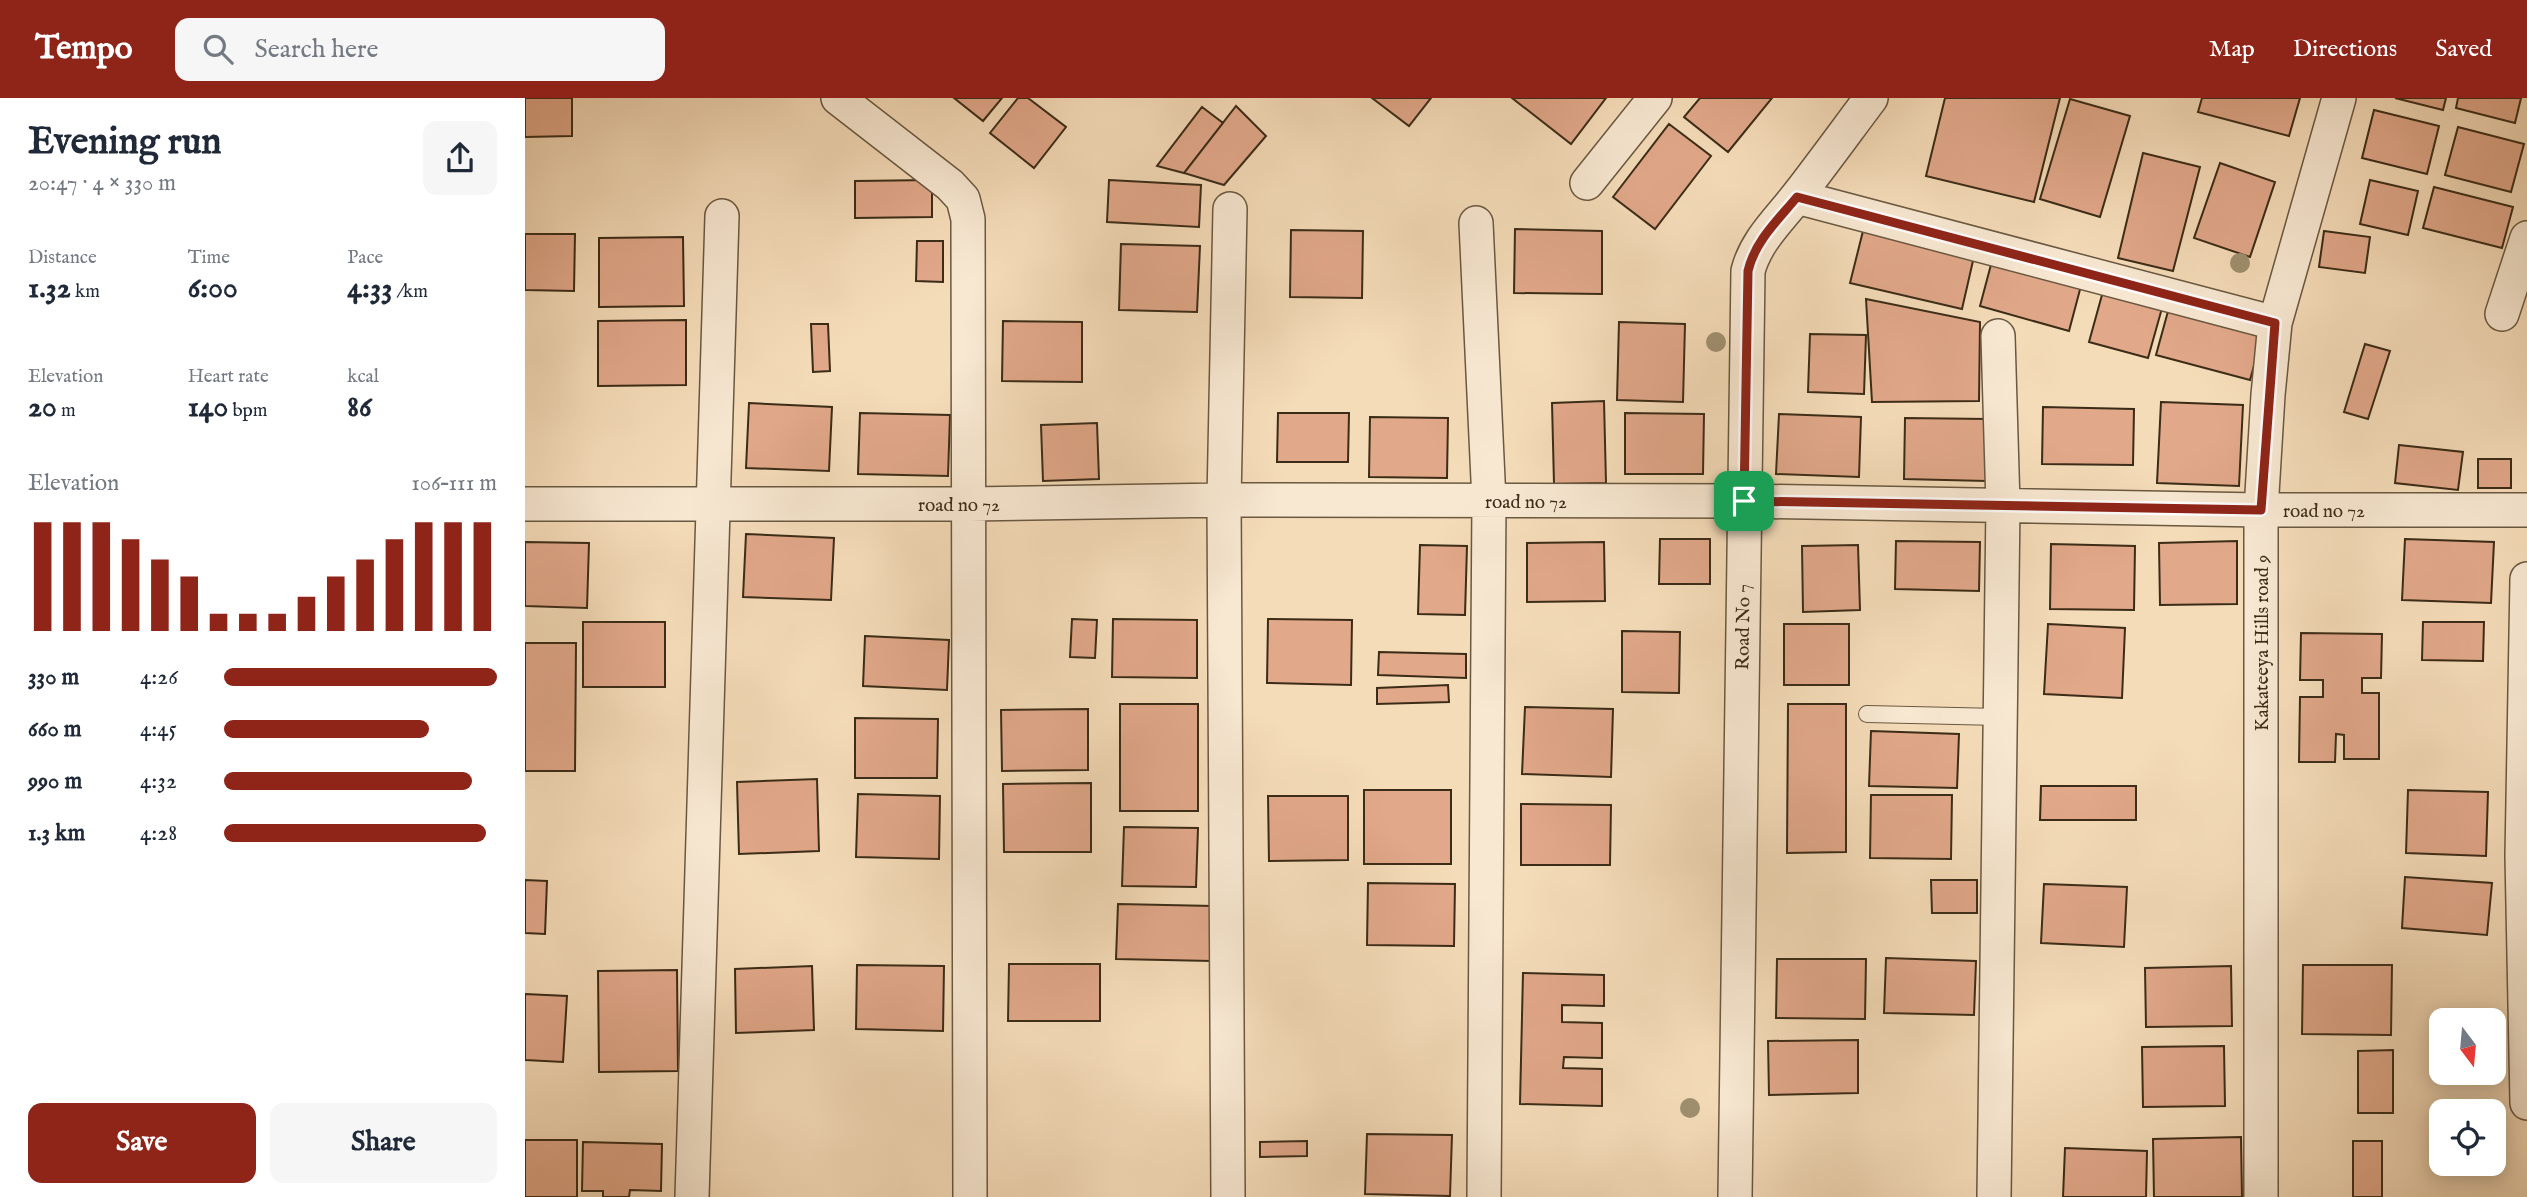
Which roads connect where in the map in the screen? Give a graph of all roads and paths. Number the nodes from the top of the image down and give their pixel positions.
1 (838, 98) edge
2 (1655, 98) edge
3 (1871, 98) edge
4 (2339, 98) edge
5 (1587, 183) dead end
6 (1797, 197) junction
7 (1230, 209) dead end
8 (722, 216) dead end
9 (1476, 223) dead end
10 (2527, 238) edge
11 (2502, 314) dead end
12 (2275, 323) junction
13 (1998, 336) dead end
14 (1224, 500) junction
15 (1489, 501) junction
16 (1744, 501) junction
17 (525, 504) edge
18 (712, 504) junction
19 (970, 504) junction
20 (2003, 505) junction
21 (2261, 510) junction
22 (2527, 510) edge
23 (2527, 579) edge
24 (1867, 714) dead end
25 (2000, 717) junction
26 (2524, 856) edge
27 (2527, 1103) edge
28 (692, 1197) edge
29 (970, 1197) edge
30 (1228, 1197) edge
31 (1485, 1197) edge
32 (1735, 1197) edge
33 (1994, 1197) edge
34 (2262, 1197) edge

1 - 19 street
2 - 5 street
3 - 6 street, Road No 7
4 - 12 street, Kakateeya Hills road 9
6 - 12 street
6 - 16 street, Road No 7
7 - 14 street
8 - 18 street
9 - 15 street
10 - 11 street
12 - 21 street, Kakateeya Hills road 9
13 - 20 street
14 - 15 street, road no 72
14 - 19 street, road no 72
14 - 30 street
15 - 16 street, road no 72
15 - 31 street
16 - 20 street, road no 72
16 - 32 street, Road No 7
17 - 18 street, road no 72
18 - 19 street, road no 72
18 - 28 street
19 - 29 street
20 - 21 street, road no 72
20 - 25 street
21 - 22 street, road no 72
21 - 34 street, Kakateeya Hills road 9
23 - 26 street
24 - 25 lane
25 - 33 street
26 - 27 street

